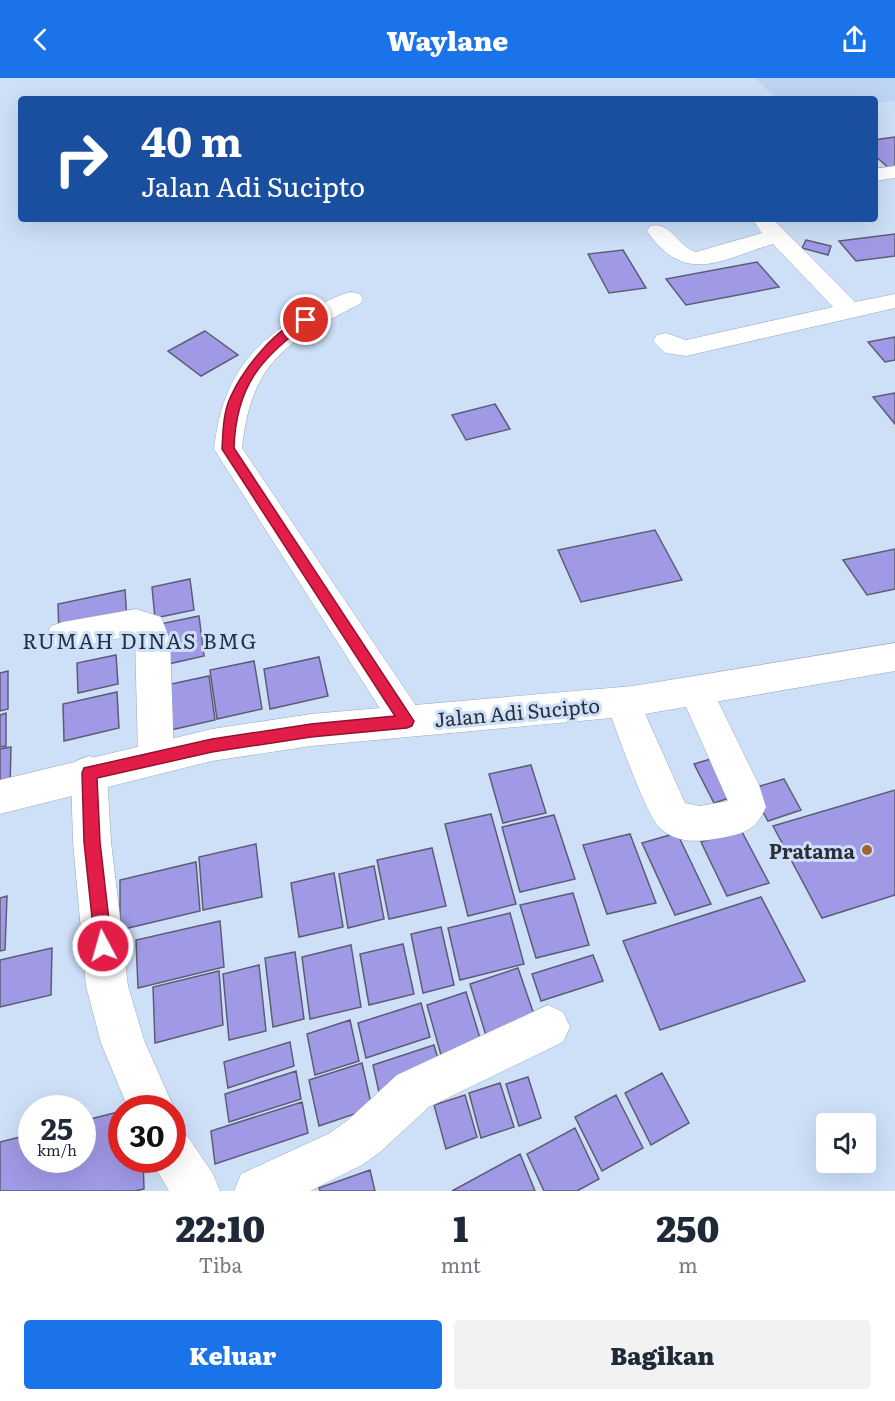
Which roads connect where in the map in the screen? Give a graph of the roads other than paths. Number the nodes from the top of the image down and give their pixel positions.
1 (895, 172) edge
2 (878, 174) edge
3 (764, 222) edge
4 (658, 231) dead end
5 (777, 236) junction
6 (351, 299) dead end
7 (895, 301) edge
8 (850, 312) junction
9 (666, 342) dead end
10 (63, 636) dead end
11 (895, 657) edge
12 (696, 691) junction
13 (623, 702) junction
14 (407, 721) junction
15 (156, 757) junction
16 (89, 773) junction
17 (0, 797) edge
18 (548, 1027) dead end
19 (145, 1095) edge
20 (185, 1173) edge
21 (196, 1191) edge
22 (258, 1191) edge

1 - 2 main road
3 - 5 main road
4 - 5 main road
5 - 8 main road
6 - 14 main road
7 - 8 main road
8 - 9 main road
10 - 15 main road
11 - 12 main road, Jalan Adi Sucipto
12 - 13 main road, Jalan Adi Sucipto
12 - 13 main road
13 - 14 main road, Jalan Adi Sucipto
14 - 15 main road, Jalan Adi Sucipto
15 - 16 main road, Jalan Adi Sucipto
16 - 17 main road, Jalan Adi Sucipto
16 - 19 main road
18 - 22 main road
20 - 21 main road

